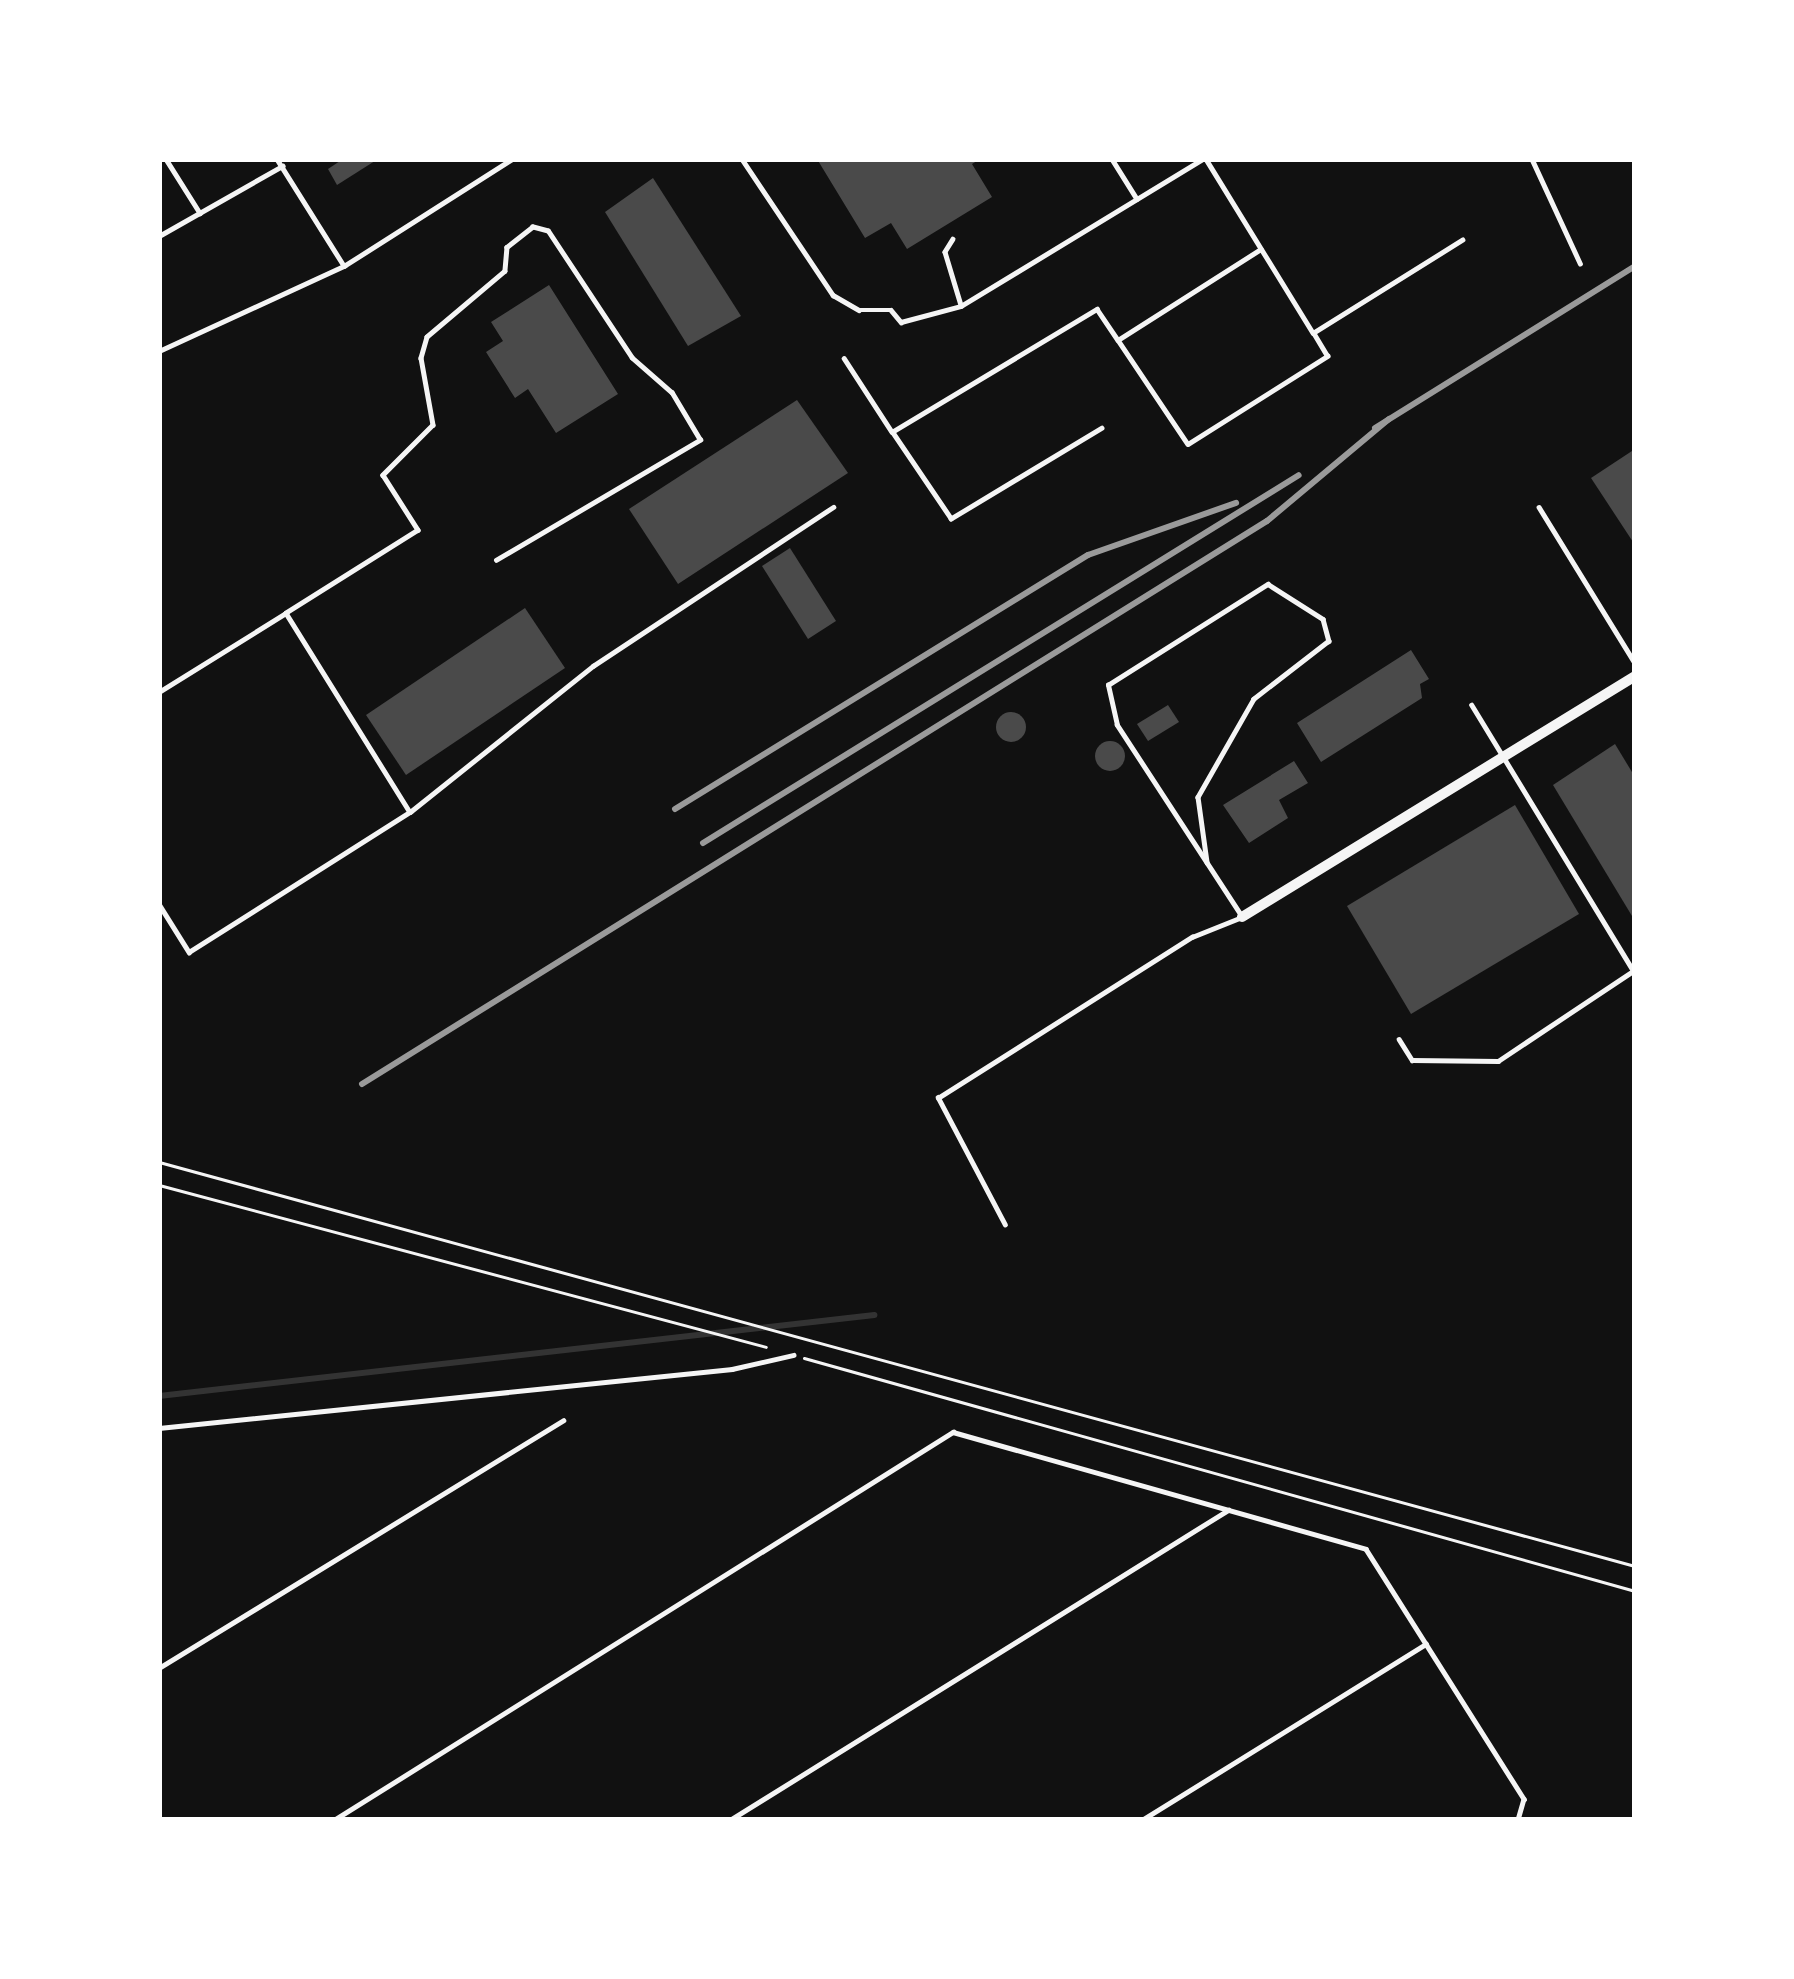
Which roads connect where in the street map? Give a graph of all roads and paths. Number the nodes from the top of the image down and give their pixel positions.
1 (166, 159) edge
2 (512, 159) edge
3 (742, 159) edge
4 (1112, 159) edge
5 (1205, 159) edge
6 (1532, 159) edge
7 (280, 162) edge
8 (1137, 199) junction
9 (200, 213) junction
10 (159, 236) edge
11 (953, 239) dead end
12 (1462, 240) dead end
13 (1261, 249) junction
14 (1580, 263) dead end
15 (344, 266) junction
16 (961, 306) junction
17 (1313, 333) junction
18 (1118, 340) junction
19 (159, 351) edge
20 (844, 358) dead end
21 (1102, 428) dead end
22 (892, 432) junction
23 (833, 507) dead end
24 (1539, 507) dead end
25 (496, 560) dead end
26 (286, 613) junction
27 (1635, 663) edge
28 (1635, 676) edge
29 (159, 692) edge
30 (1471, 705) dead end
31 (1505, 756) junction
32 (410, 812) junction
33 (1207, 862) junction
34 (159, 904) edge
35 (1242, 917) junction
36 (1399, 1040) dead end
37 (159, 1162) edge
38 (159, 1185) edge
39 (1005, 1225) dead end
40 (793, 1355) junction
41 (563, 1420) dead end
42 (159, 1428) edge
43 (1228, 1510) junction
44 (1635, 1566) edge
45 (1635, 1591) edge
46 (1426, 1643) junction
47 (159, 1668) edge
48 (334, 1820) edge
49 (730, 1820) edge
50 (1142, 1820) edge
51 (1518, 1820) edge

1 - 9 lane
2 - 15 lane
3 - 16 lane
4 - 8 lane
5 - 8 lane
5 - 13 lane
6 - 14 lane
7 - 9 lane
7 - 15 lane
8 - 16 lane
9 - 10 lane
11 - 16 lane
12 - 17 lane
13 - 17 lane
13 - 18 lane
15 - 19 lane
17 - 18 lane
18 - 22 lane
20 - 22 lane
21 - 22 lane
23 - 32 lane
24 - 27 lane
25 - 26 lane
26 - 29 lane
26 - 32 lane
28 - 31 street
30 - 31 lane
31 - 35 street
31 - 36 lane
32 - 34 lane
33 - 33 lane
33 - 35 lane
35 - 39 lane
37 - 44 path
38 - 40 path
40 - 42 lane
40 - 45 path
41 - 47 lane
43 - 46 lane
43 - 48 lane
43 - 49 lane
46 - 50 lane
46 - 51 lane

